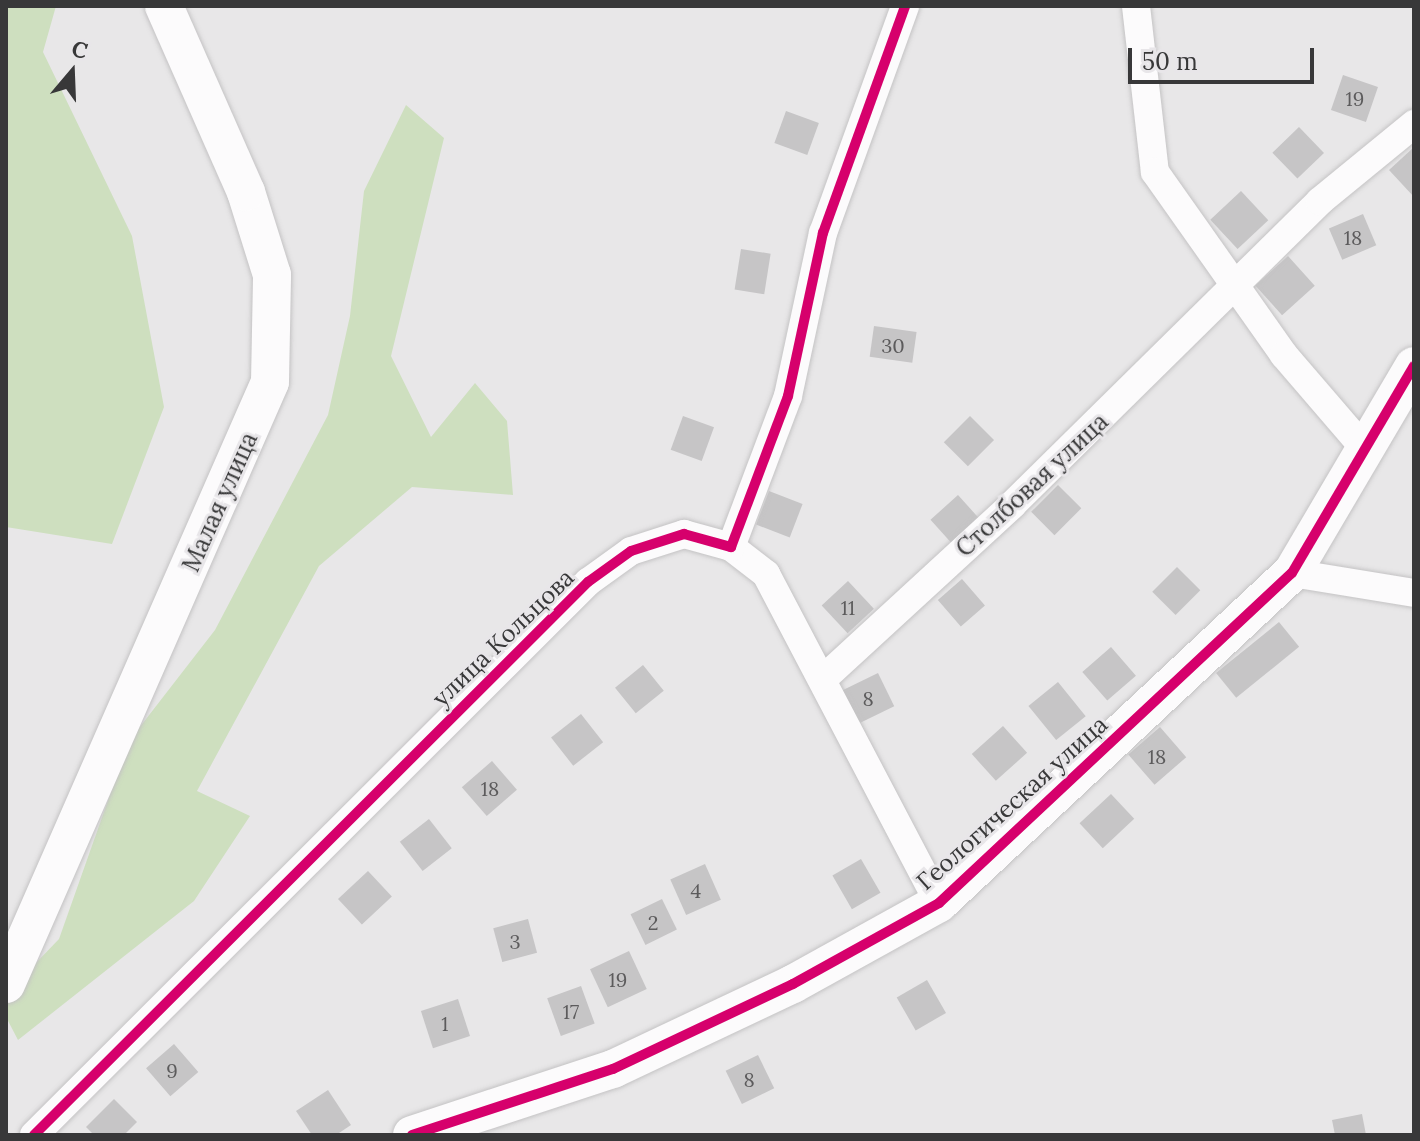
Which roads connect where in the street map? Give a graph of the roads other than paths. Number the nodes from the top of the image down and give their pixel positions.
1 (164, 6) edge
2 (905, 6) edge
3 (1136, 6) edge
4 (1414, 124) edge
5 (1238, 288) junction
6 (1414, 366) edge
7 (1364, 448) junction
8 (731, 547) junction
9 (1292, 573) junction
10 (1414, 593) edge
11 (823, 679) junction
12 (939, 903) junction
13 (6, 984) edge
14 (34, 1135) edge
15 (412, 1135) edge

1 - 13 street, Малая улица
2 - 8 street
3 - 5 street
4 - 5 street, Столбовая улица
5 - 7 street
5 - 11 street, Столбовая улица
6 - 7 street, Геологическая улица
7 - 9 street, Геологическая улица
8 - 11 street
8 - 14 street, улица Кольцова
9 - 10 street
9 - 12 street, Геологическая улица
11 - 12 street
12 - 15 street, Геологическая улица

